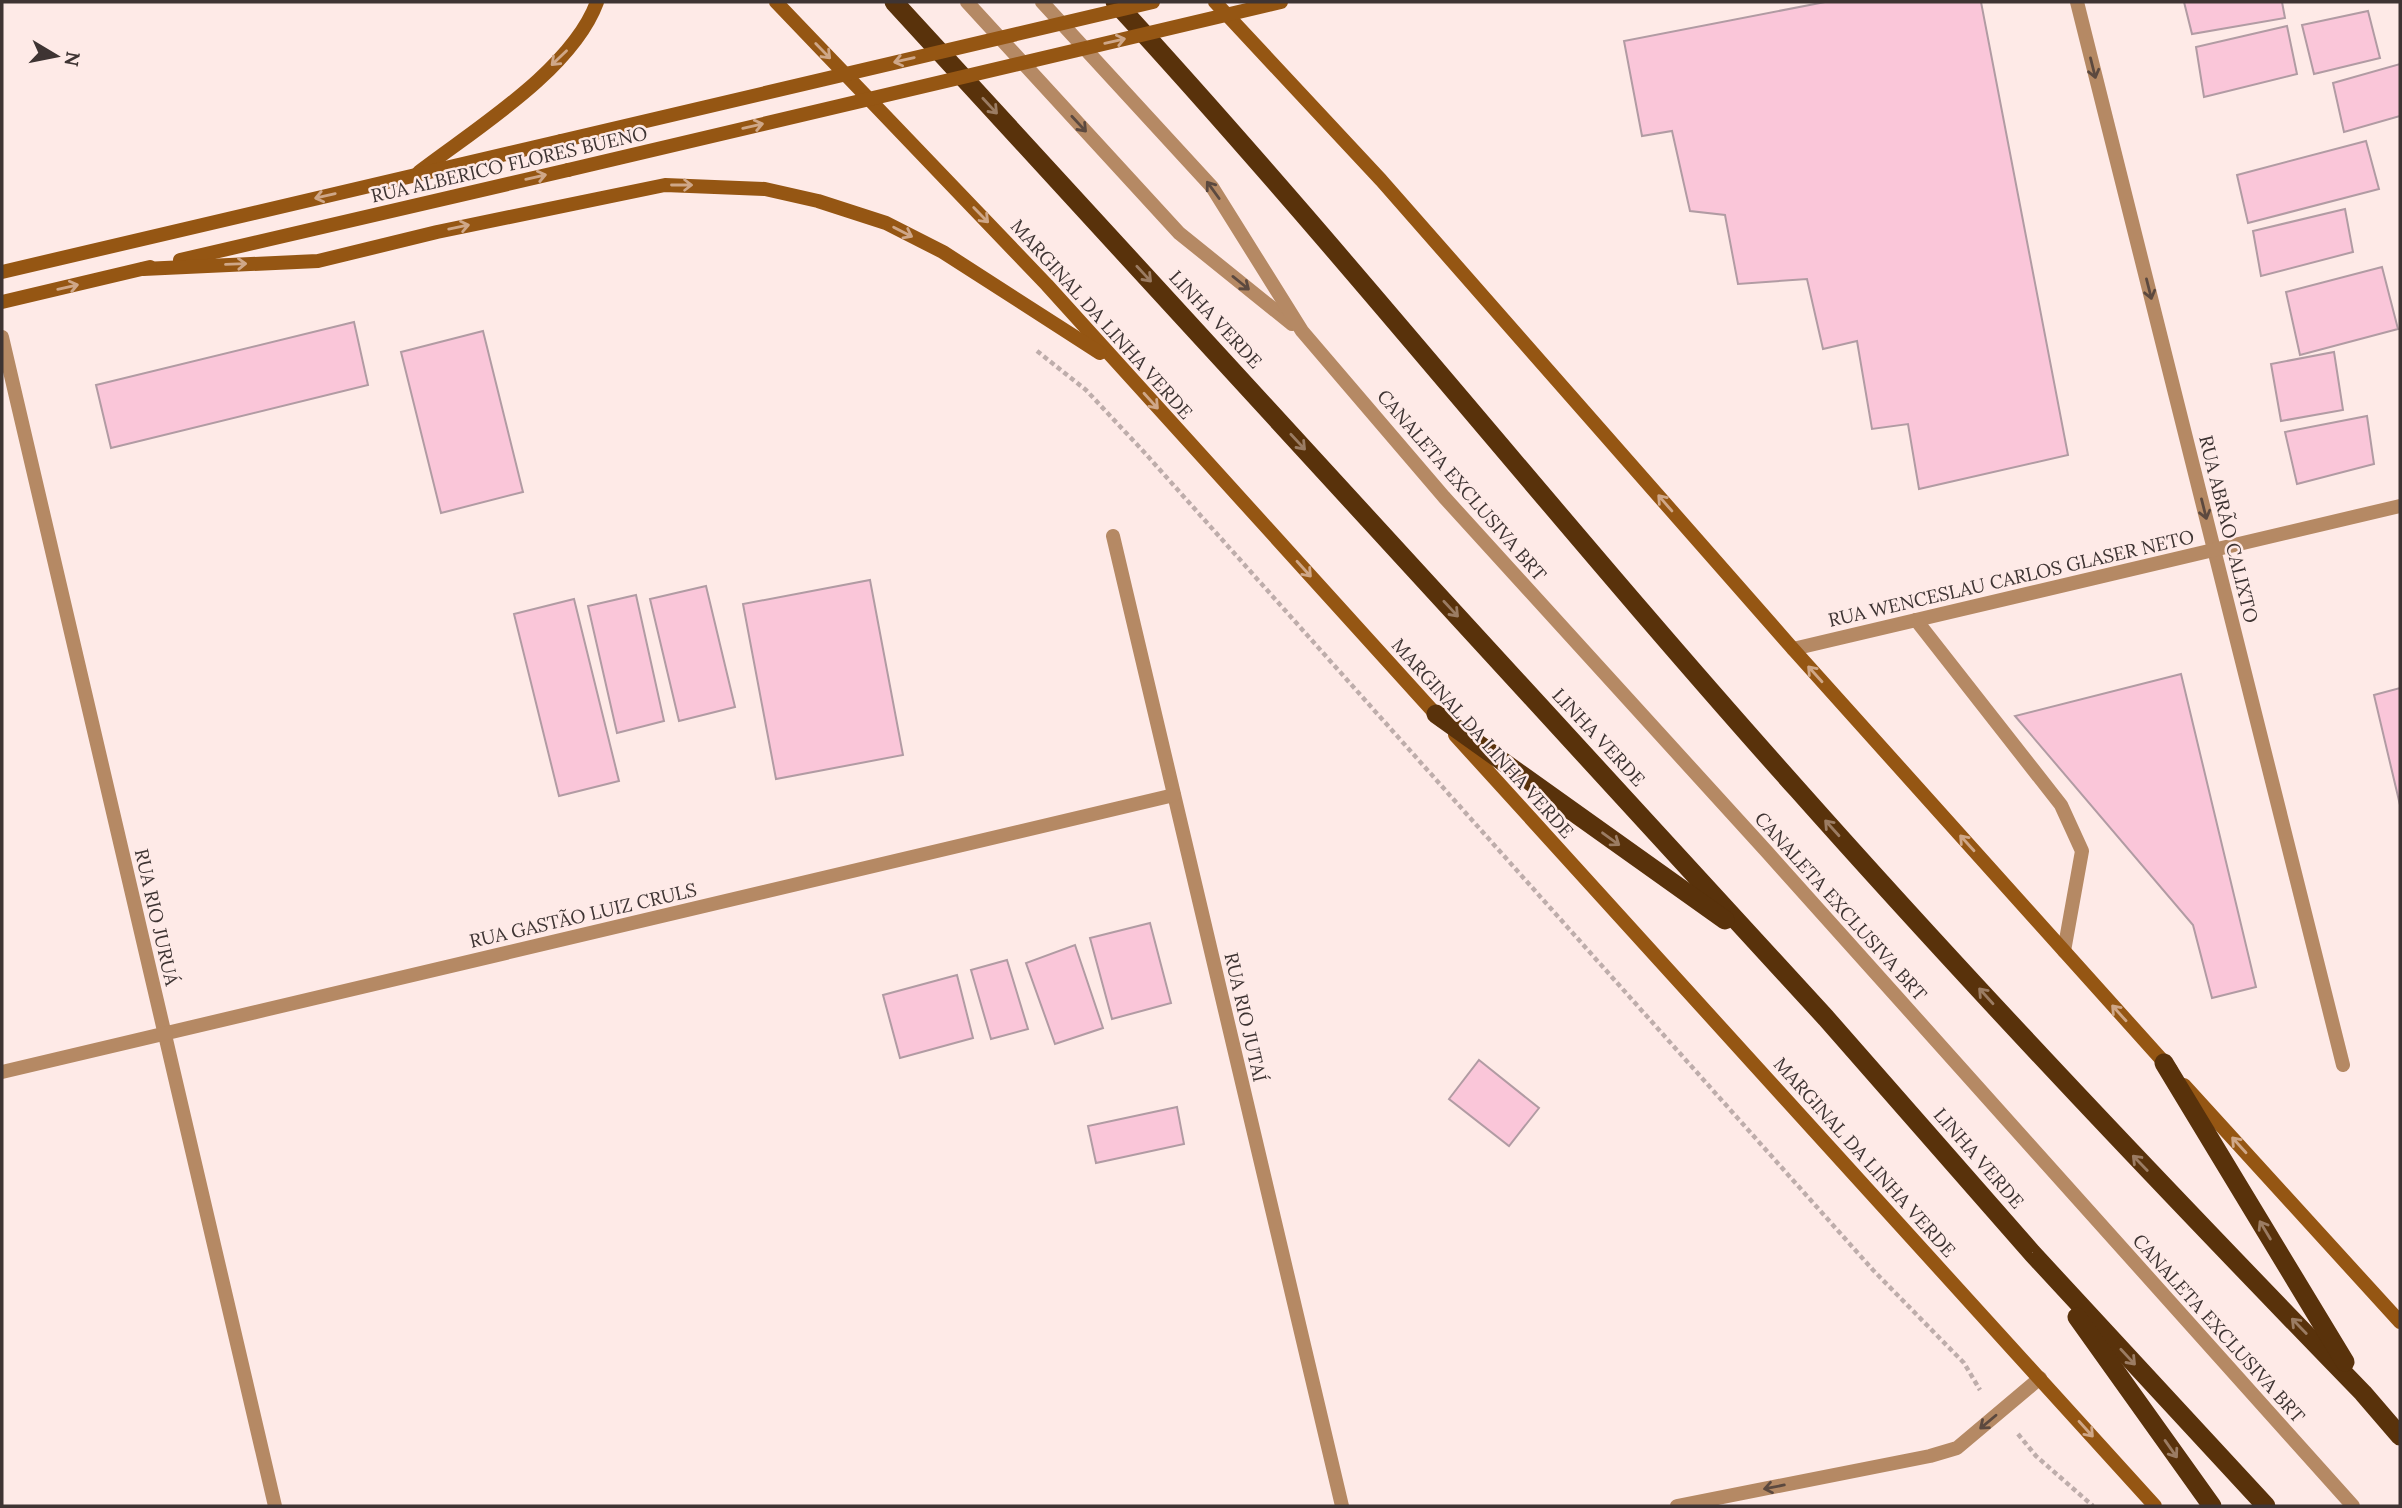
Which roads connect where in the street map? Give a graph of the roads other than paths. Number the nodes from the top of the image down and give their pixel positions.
1 (597, 2) edge
2 (776, 2) edge
3 (894, 2) edge
4 (967, 2) edge
5 (1042, 2) edge
6 (1115, 2) edge
7 (1153, 2) edge
8 (1215, 2) edge
9 (1281, 2) edge
10 (2077, 2) edge
11 (415, 175) junction
12 (143, 269) junction
13 (2, 272) edge
14 (2, 302) edge
15 (1302, 331) junction
16 (2, 337) edge
17 (1118, 365) junction
18 (2400, 506) edge
19 (1113, 536) dead end
20 (2214, 550) junction
21 (1916, 620) junction
22 (1793, 649) junction
23 (1436, 714) junction
24 (1174, 795) junction
25 (1758, 944) junction
26 (2064, 951) junction
27 (164, 1033) junction
28 (2164, 1063) junction
29 (2343, 1065) dead end
30 (2, 1072) edge
31 (2032, 1253) junction
32 (2400, 1322) edge
33 (2040, 1378) junction
34 (2363, 1393) junction
35 (2400, 1436) edge
36 (275, 1506) edge
37 (1342, 1506) edge
38 (1677, 1506) edge
39 (2155, 1506) edge
40 (2212, 1506) edge
41 (2266, 1506) edge
42 (2353, 1506) edge

1 -> 11 main road
2 -> 17 main road, MARGINAL DA LINHA VERDE
3 -> 25 highway, LINHA VERDE
4 -> 15 street, CANALETA EXCLUSIVA BRT
15 -> 5 street, CANALETA EXCLUSIVA BRT
34 -> 6 highway
7 -> 11 main road, RUA ALBERICO FLORES BUENO, bridge
22 -> 8 main road
12 -> 9 main road, RUA ALBERICO FLORES BUENO, bridge
10 -> 20 street, RUA ABRÃO CALIXTO
11 -> 13 main road, RUA ALBERICO FLORES BUENO
14 -> 12 main road, RUA ALBERICO FLORES BUENO
12 -> 17 main road
15 - 42 street, CANALETA EXCLUSIVA BRT
16 - 27 street, RUA RIO JURUÁ
17 -> 23 main road, MARGINAL DA LINHA VERDE
18 - 20 street, RUA WENCESLAU CARLOS GLASER NETO
19 - 24 street, RUA RIO JUTAÍ
20 - 21 street, RUA WENCESLAU CARLOS GLASER NETO
20 - 29 street, RUA ABRÃO CALIXTO
21 - 22 street, RUA WENCESLAU CARLOS GLASER NETO
21 - 26 street
26 -> 22 main road
23 -> 25 highway
23 - 33 main road, MARGINAL DA LINHA VERDE
24 - 27 street, RUA GASTÃO LUIZ CRULS
24 - 37 street, RUA RIO JUTAÍ
25 - 31 highway, LINHA VERDE
28 -> 26 main road
27 - 30 street, RUA GASTÃO LUIZ CRULS
27 - 36 street, RUA RIO JURUÁ
32 -> 28 main road
34 -> 28 highway
31 -> 40 highway
31 -> 41 highway, LINHA VERDE
33 -> 38 street
33 -> 39 main road, MARGINAL DA LINHA VERDE
34 - 35 highway

